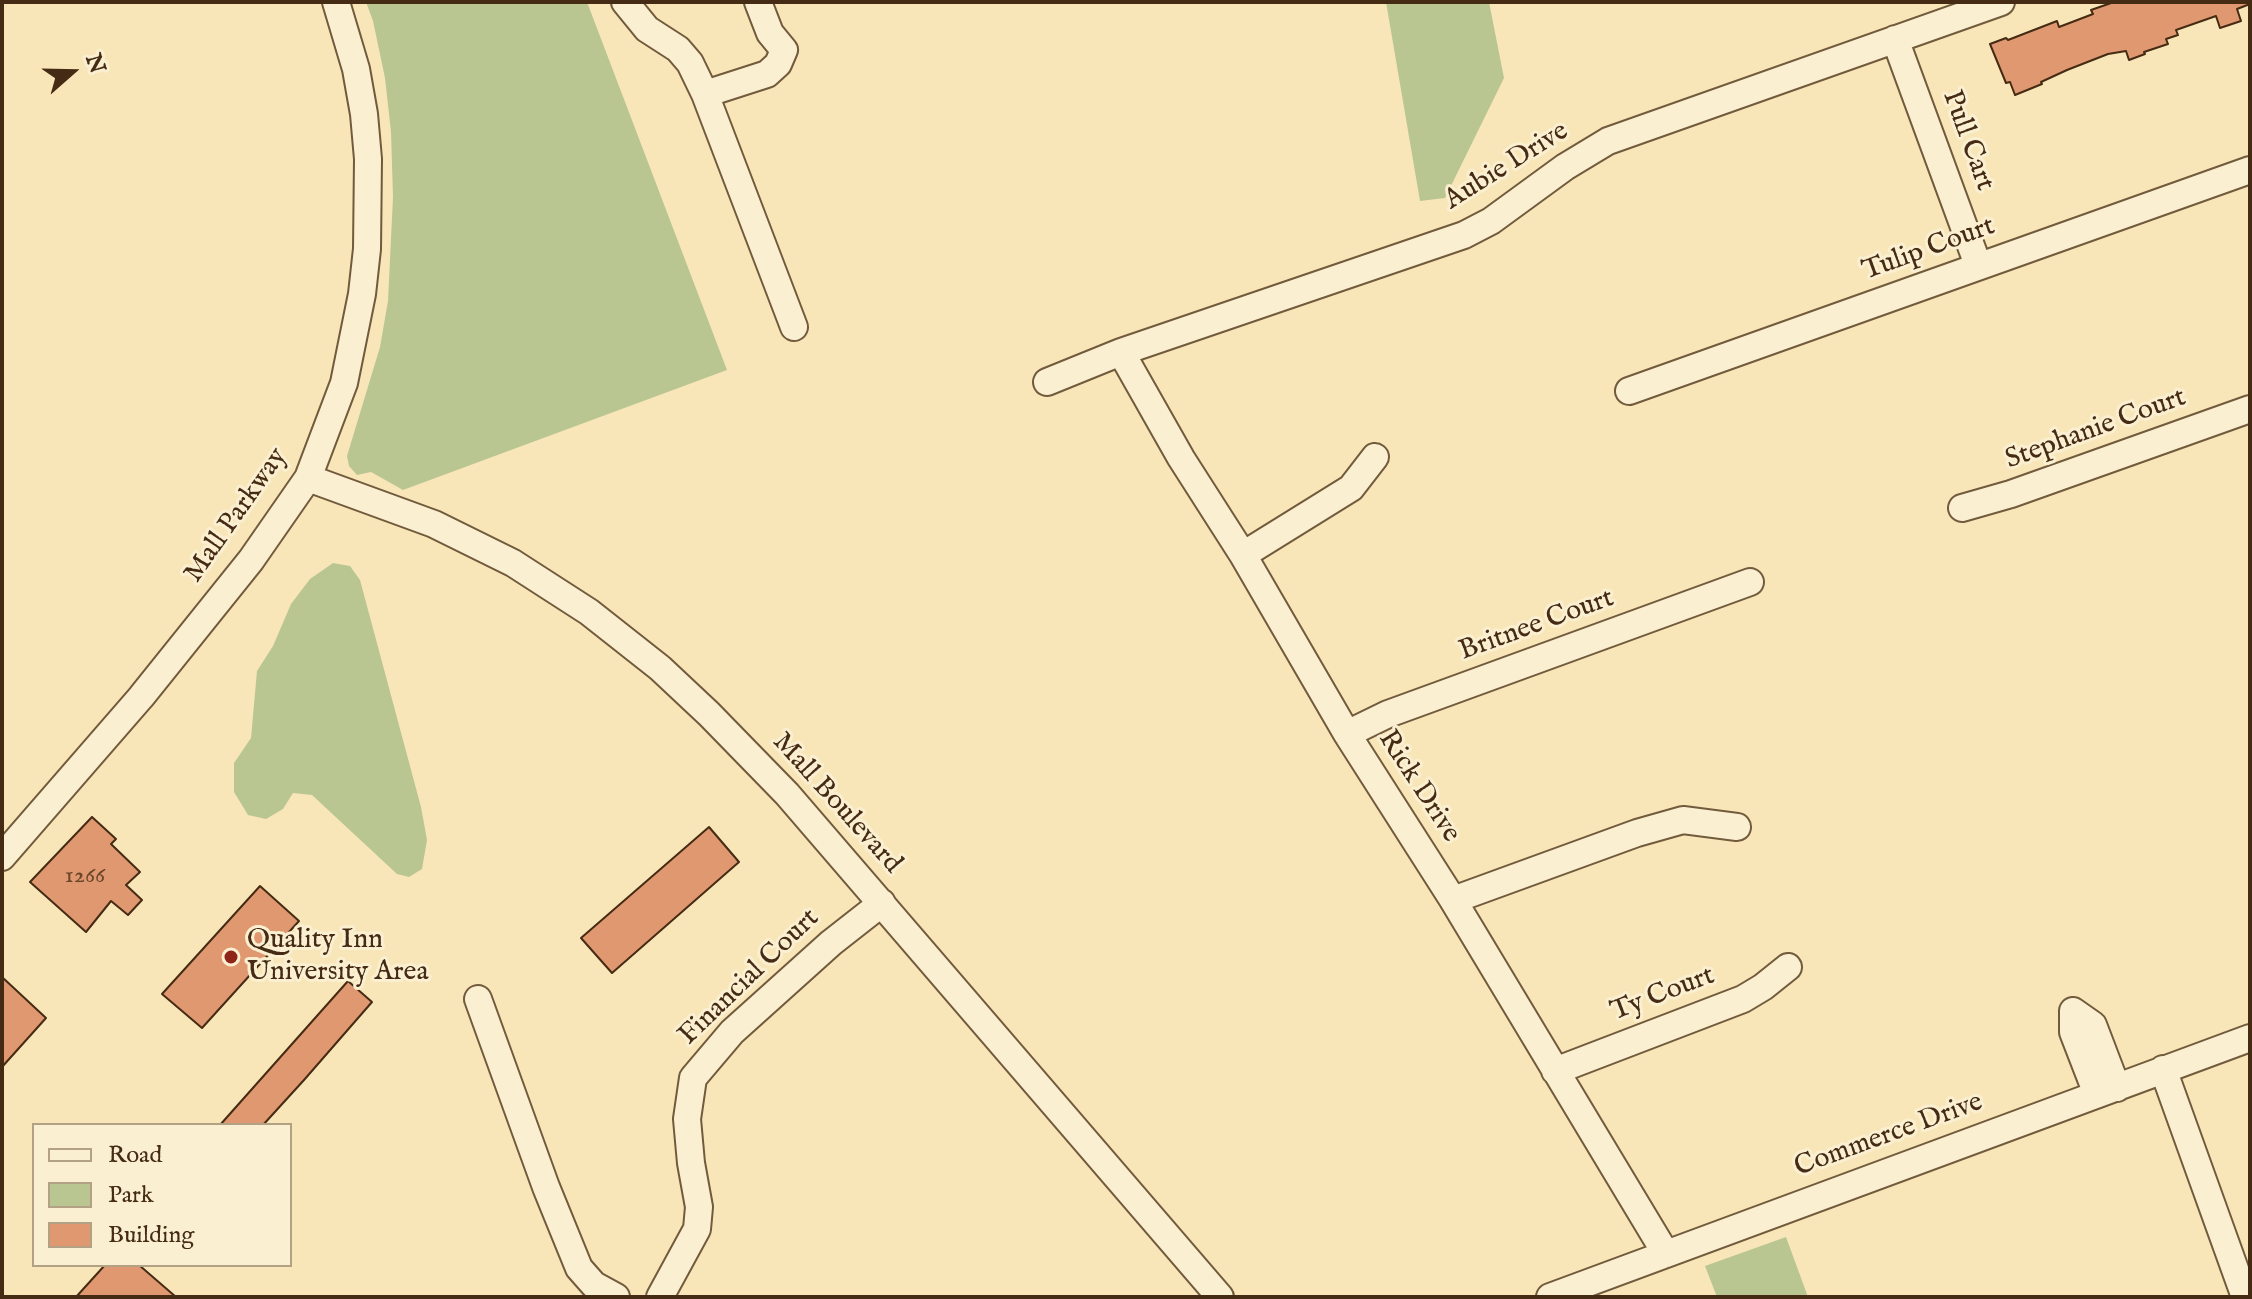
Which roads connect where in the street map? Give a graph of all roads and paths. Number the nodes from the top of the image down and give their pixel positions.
1 (336, 2) edge
2 (625, 2) edge
3 (758, 2) edge
4 (2001, 2) edge
5 (1895, 39) junction
6 (705, 94) junction
7 (2250, 170) edge
8 (1978, 265) junction
9 (794, 327) dead end
10 (1121, 352) junction
11 (1047, 382) dead end
12 (1629, 391) dead end
13 (2250, 409) edge
14 (1375, 457) dead end
15 (308, 478) junction
16 (1962, 508) dead end
17 (1243, 555) junction
18 (1750, 582) dead end
19 (1347, 734) junction
20 (1737, 827) dead end
21 (2, 857) edge
22 (1453, 900) junction
23 (882, 903) junction
24 (1788, 967) dead end
25 (478, 999) dead end
26 (2250, 1038) edge
27 (2163, 1069) junction
28 (1555, 1071) junction
29 (1666, 1254) junction
30 (616, 1297) edge
31 (660, 1297) edge
32 (1220, 1297) edge
33 (1550, 1297) edge
34 (2245, 1297) edge

1 - 15 street, Mall Parkway
2 - 6 street
3 - 6 street
4 - 5 street, Aubie Drive
5 - 8 street, Pull Cart
5 - 10 street, Aubie Drive
6 - 9 street
7 - 8 street, Tulip Court
8 - 12 street, Tulip Court
10 - 11 street, Aubie Drive
10 - 17 street, Rick Drive
13 - 16 street, Stephanie Court
14 - 17 street
15 - 21 street, Mall Parkway
15 - 23 street, Mall Boulevard
17 - 19 street, Rick Drive
18 - 19 street, Britnee Court
19 - 22 street, Rick Drive
20 - 22 street
22 - 28 street, Rick Drive
23 - 31 street, Financial Court
23 - 32 street, Mall Boulevard
24 - 28 street, Ty Court
25 - 30 street
26 - 27 street, Commerce Drive
27 - 29 street, Commerce Drive
27 - 34 street
28 - 29 street, Rick Drive
29 - 33 street, Commerce Drive

